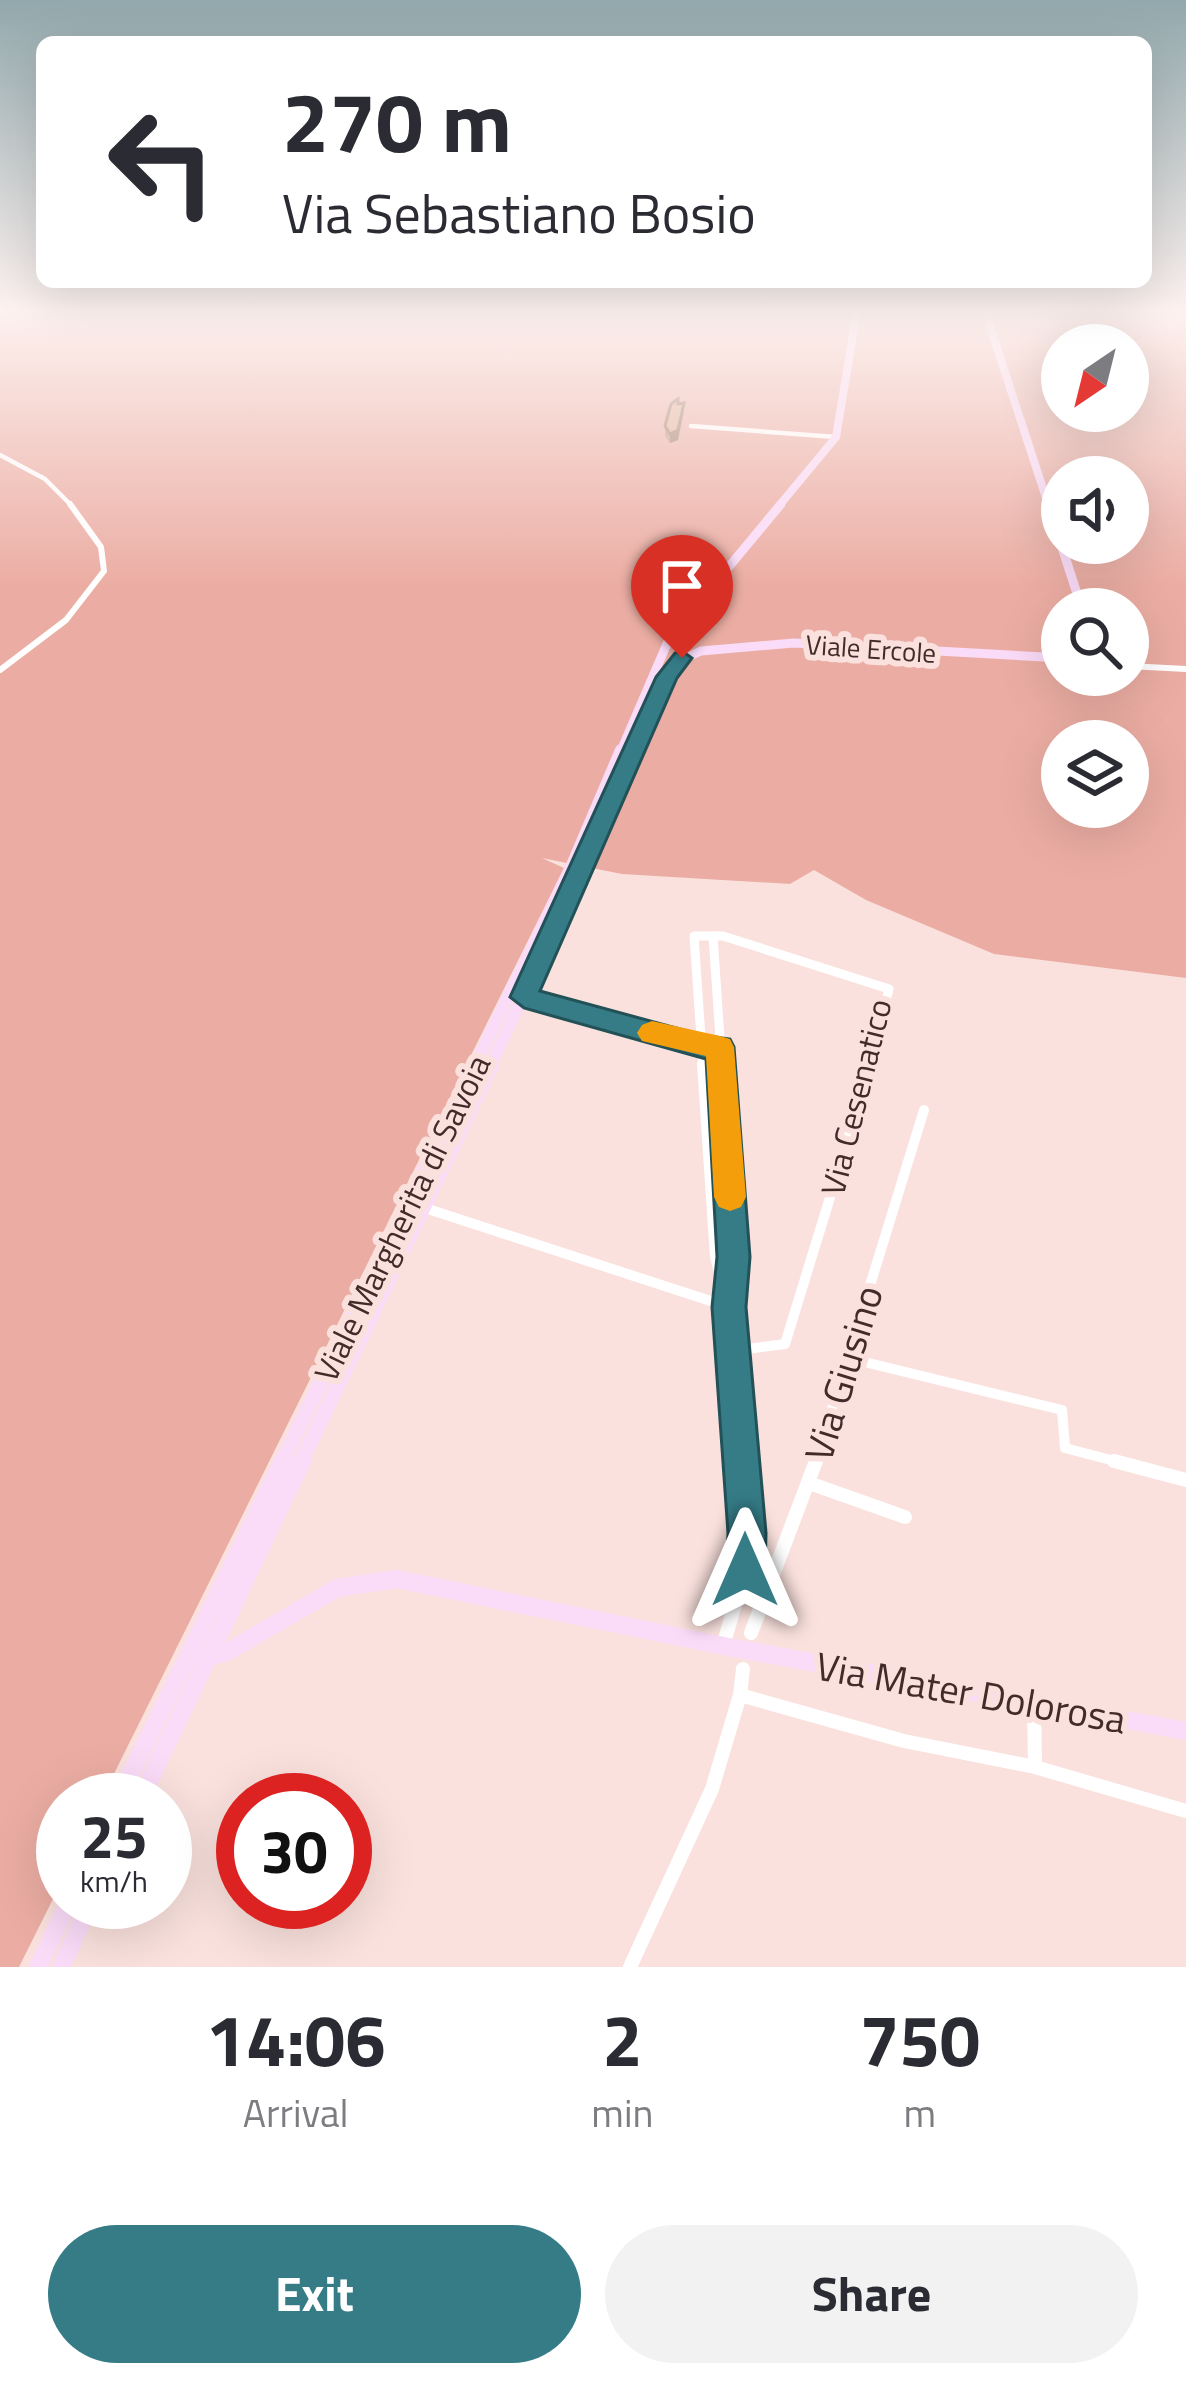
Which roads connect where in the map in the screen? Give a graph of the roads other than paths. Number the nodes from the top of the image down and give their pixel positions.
1 (842, 403) edge
2 (1015, 403) edge
3 (691, 426) dead end
4 (836, 437) junction
5 (0, 455) edge
6 (1075, 588) edge
7 (673, 631) junction
8 (709, 649) junction
9 (682, 658) joint
10 (1041, 660) edge
11 (1149, 667) edge
12 (1186, 669) edge
13 (0, 670) edge
14 (712, 936) junction
15 (524, 997) junction
16 (702, 1047) junction
17 (720, 1047) junction
18 (924, 1110) dead end
19 (425, 1208) junction
20 (729, 1307) junction
21 (732, 1351) junction
22 (848, 1358) junction
23 (1186, 1480) edge
24 (809, 1483) junction
25 (905, 1517) dead end
26 (751, 1633) dead end
27 (729, 1647) junction
28 (200, 1651) junction
29 (742, 1669) dead end
30 (740, 1695) junction
31 (1034, 1704) junction
32 (1186, 1731) edge
33 (1035, 1767) junction
34 (131, 1773) edge
35 (151, 1773) edge
36 (1186, 1811) edge
37 (56, 1929) edge
38 (79, 1929) edge
39 (38, 1967) edge
40 (61, 1967) edge
41 (630, 1967) edge

1 - 4 street
2 - 6 street
3 - 4 street
4 - 7 street, Viale Margherita di Savoia
5 - 13 street
7 - 8 street
7 - 28 street, Viale Margherita di Savoia
8 - 9 street, Viale Ercole
8 - 10 street, Viale Ercole
9 - 15 street, Viale Margherita di Savoia
11 - 12 street
14 - 16 street, Via Cesenatico
14 - 17 street
14 - 21 street, Via Cesenatico
15 - 16 street
15 - 19 street, Viale Margherita di Savoia
16 - 17 street
16 - 20 street
17 - 20 street
18 - 22 street, Via Giusino
19 - 20 street
19 - 28 street, Viale Margherita di Savoia
20 - 21 street
21 - 27 street
22 - 23 street
22 - 24 street, Via Giusino
24 - 25 street
24 - 26 street, Via Giusino
27 - 28 street, Via Mater Dolorosa
27 - 31 street, Via Mater Dolorosa
28 - 34 street, Via Mater Dolorosa
28 - 35 street, Viale Margherita di Savoia
29 - 30 street
30 - 33 street
30 - 41 street
31 - 32 street, Via Mater Dolorosa
31 - 33 street
33 - 36 street
37 - 39 street
38 - 40 street

